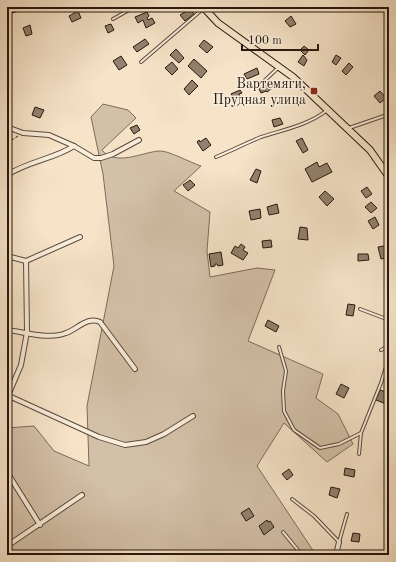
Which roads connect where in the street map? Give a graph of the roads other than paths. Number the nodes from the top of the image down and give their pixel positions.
1 (160, 7) edge
2 (203, 8) edge
3 (113, 19) dead end
4 (141, 62) dead end
5 (280, 67) junction
6 (262, 83) dead end
7 (327, 110) junction
8 (389, 112) edge
9 (7, 127) edge
10 (348, 129) junction
11 (139, 140) dead end
12 (74, 146) junction
13 (216, 157) dead end
14 (7, 174) edge
15 (389, 177) edge
16 (80, 237) dead end
17 (7, 256) edge
18 (26, 261) junction
19 (360, 309) dead end
20 (389, 320) edge
21 (7, 330) edge
22 (27, 332) junction
23 (389, 346) edge
24 (279, 347) dead end
25 (381, 350) dead end
26 (389, 357) edge
27 (135, 369) dead end
28 (8, 397) edge
29 (193, 416) dead end
30 (361, 433) junction
31 (359, 454) dead end
32 (7, 472) edge
33 (82, 495) dead end
34 (292, 499) dead end
35 (347, 514) dead end
36 (40, 525) junction
37 (283, 532) dead end
38 (339, 542) junction
39 (7, 546) edge
40 (302, 555) edge
41 (336, 555) edge

1 - 3 lane
2 - 4 lane
2 - 5 main road
5 - 6 lane
5 - 7 main road
7 - 10 main road
7 - 13 lane
8 - 10 lane
9 - 12 street
10 - 15 main road
11 - 12 street
12 - 14 street
16 - 18 street
17 - 18 street
18 - 22 street
19 - 20 lane
21 - 22 street
22 - 27 street
22 - 28 street
23 - 25 lane
24 - 30 lane
26 - 30 lane
28 - 29 street
30 - 31 lane
32 - 36 street
33 - 36 street
34 - 38 lane
35 - 38 lane
36 - 39 street
37 - 40 lane
38 - 41 street

